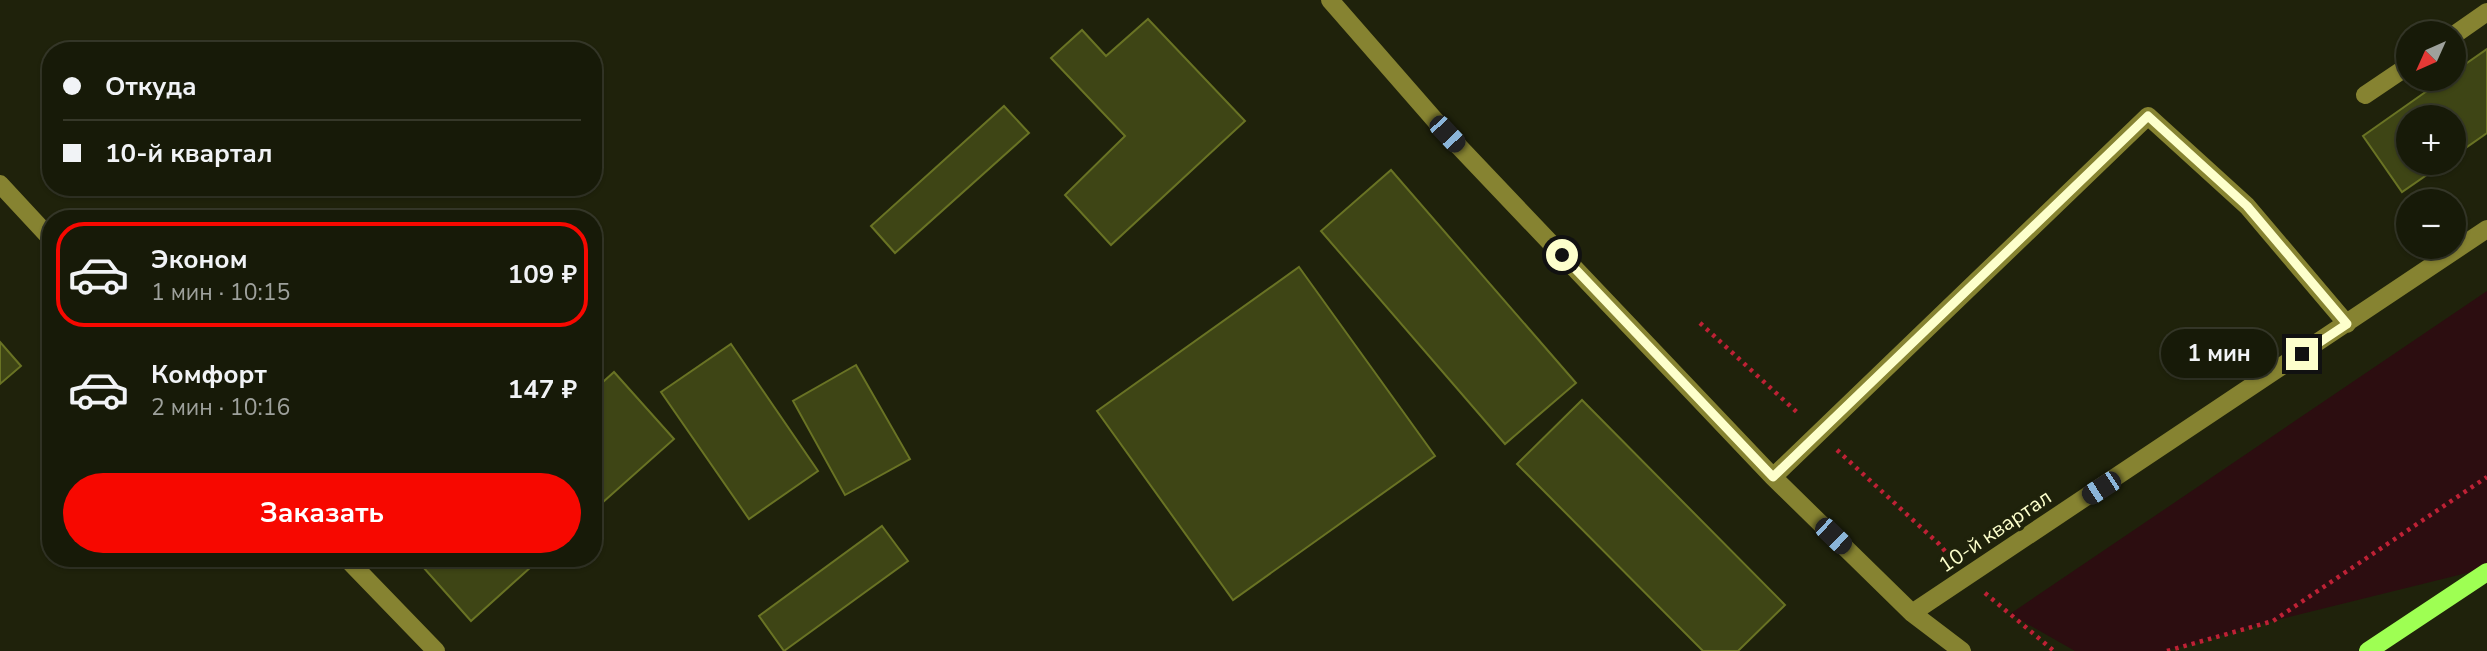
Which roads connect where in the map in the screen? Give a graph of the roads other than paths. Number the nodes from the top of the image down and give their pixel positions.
1 (1330, 0) edge
2 (2487, 12) edge
3 (2466, 27) edge
4 (2396, 74) edge
5 (2365, 95) dead end
6 (0, 184) edge
7 (42, 229) edge
8 (2487, 229) edge
9 (2347, 324) junction
10 (1773, 477) junction
11 (354, 567) edge
12 (2487, 572) edge
13 (1912, 614) junction
14 (436, 651) edge
15 (1962, 651) edge
16 (2368, 651) edge

1 - 10 street
2 - 3 street
4 - 5 street
6 - 7 street
8 - 9 street, 10-й квартал
9 - 10 street
9 - 13 street, 10-й квартал
10 - 13 street
11 - 14 street
12 - 16 main road
13 - 15 street

